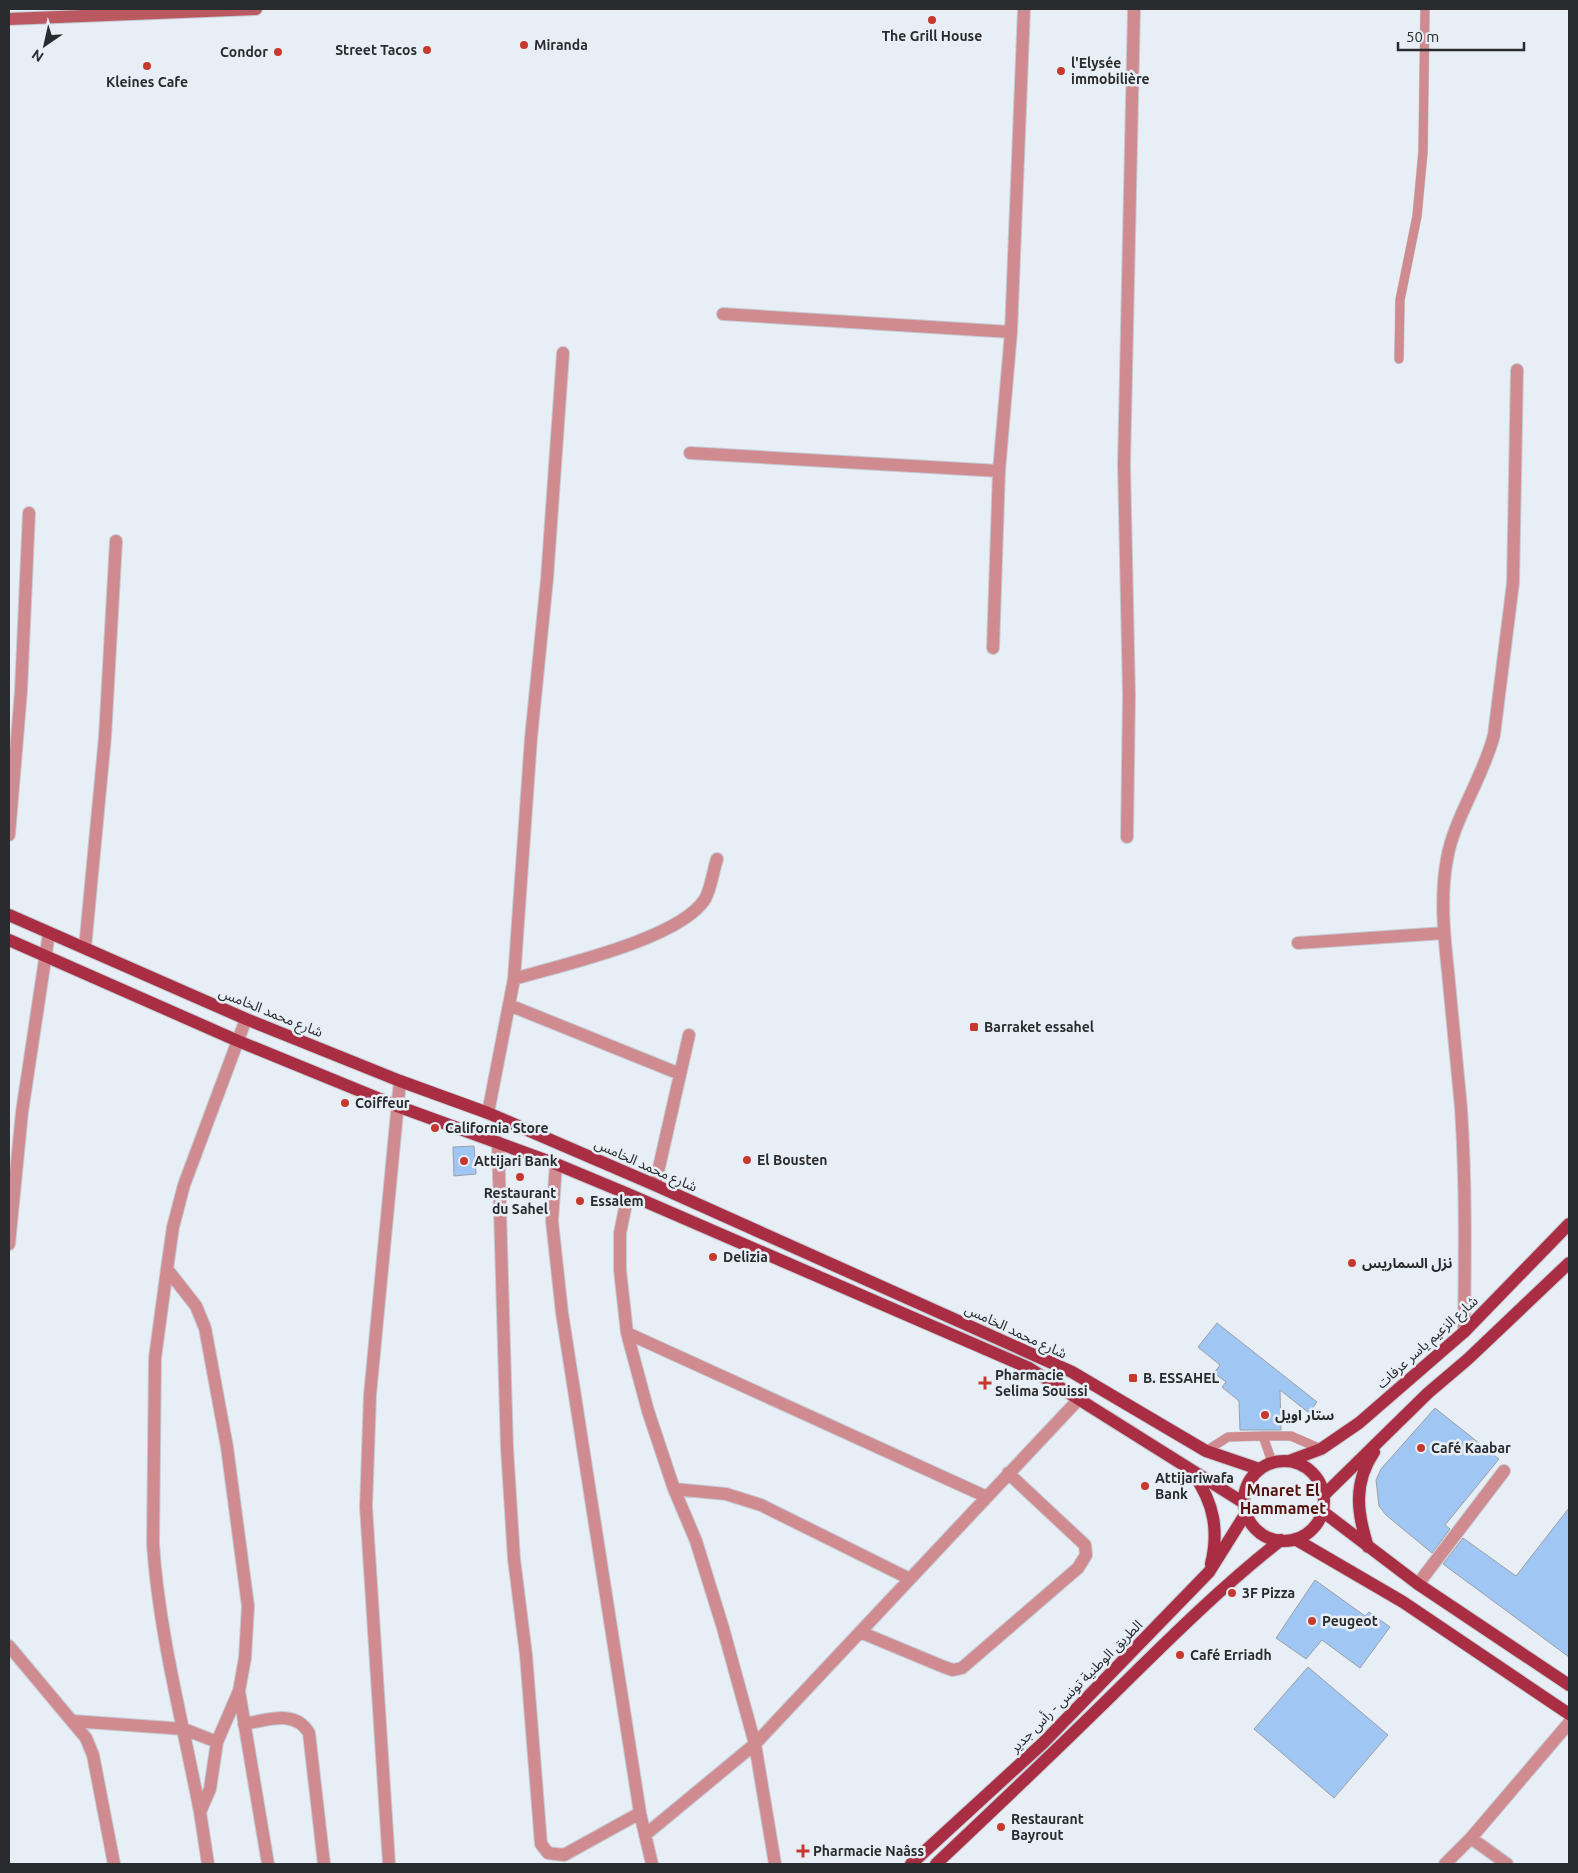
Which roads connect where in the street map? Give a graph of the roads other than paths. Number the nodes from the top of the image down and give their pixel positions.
1 (256, 9) edge
2 (1024, 9) edge
3 (1134, 9) edge
4 (1425, 9) edge
5 (9, 19) edge
6 (723, 314) dead end
7 (1011, 332) junction
8 (563, 353) dead end
9 (1399, 359) dead end
10 (1517, 370) dead end
11 (690, 453) dead end
12 (999, 471) junction
13 (29, 513) dead end
14 (116, 541) dead end
15 (993, 648) dead end
16 (9, 835) edge
17 (1127, 837) dead end
18 (717, 859) dead end
19 (9, 915) edge
20 (49, 933) junction
21 (1444, 933) junction
22 (9, 940) edge
23 (1298, 943) dead end
24 (85, 948) junction
25 (45, 955) junction
26 (514, 979) junction
27 (509, 1005) junction
28 (246, 1018) junction
29 (689, 1035) dead end
30 (238, 1040) junction
31 (680, 1074) junction
32 (400, 1081) junction
33 (397, 1106) junction
34 (488, 1113) junction
35 (498, 1142) junction
36 (556, 1164) junction
37 (655, 1185) junction
38 (628, 1194) junction
39 (1569, 1224) edge
40 (9, 1244) edge
41 (1569, 1263) edge
42 (167, 1269) junction
43 (1464, 1332) junction
44 (627, 1333) junction
45 (1080, 1399) junction
46 (1263, 1436) junction
47 (1384, 1436) junction
48 (1321, 1449) junction
49 (1206, 1451) junction
50 (1289, 1461) junction
51 (1272, 1462) junction
52 (1190, 1468) junction
53 (1259, 1469) junction
54 (1504, 1471) dead end
55 (1008, 1473) junction
56 (674, 1490) junction
57 (1323, 1496) junction
58 (987, 1497) junction
59 (1245, 1508) junction
60 (1322, 1511) junction
61 (1295, 1539) junction
62 (1281, 1540) junction
63 (1368, 1547) junction
64 (1209, 1572) junction
65 (910, 1579) junction
66 (1418, 1584) junction
67 (860, 1632) junction
68 (9, 1646) edge
69 (1569, 1685) edge
70 (239, 1691) junction
71 (1569, 1714) edge
72 (73, 1720) junction
73 (1569, 1723) edge
74 (244, 1724) junction
75 (184, 1729) junction
76 (217, 1742) junction
77 (755, 1744) junction
78 (200, 1812) junction
79 (640, 1813) junction
80 (645, 1834) junction
81 (1471, 1838) junction
82 (114, 1864) edge
83 (208, 1864) edge
84 (268, 1864) edge
85 (324, 1864) edge
86 (389, 1864) edge
87 (652, 1864) edge
88 (776, 1864) edge
89 (911, 1864) edge
90 (936, 1864) edge
91 (1445, 1864) edge
92 (1507, 1864) edge

1 - 5 main road
2 - 7 street
3 - 17 street
4 - 9 lane
6 - 7 street
7 - 12 street
8 - 26 street
10 - 21 street
11 - 12 street
12 - 15 street
13 - 16 street
14 - 24 street
18 - 26 street
19 - 20 main road, شارع محمد الخامس
20 - 24 main road, شارع محمد الخامس
20 - 25 street
21 - 23 street
21 - 43 street
22 - 25 main road, شارع محمد الخامس
24 - 28 main road, شارع محمد الخامس
25 - 30 main road, شارع محمد الخامس
25 - 40 street
26 - 27 street
27 - 31 street
27 - 34 street
28 - 30 street
28 - 32 main road, شارع محمد الخامس
29 - 31 street
30 - 33 main road, شارع محمد الخامس
30 - 42 street
31 - 37 street
32 - 33 street
32 - 34 main road, شارع محمد الخامس
33 - 35 main road, شارع محمد الخامس
33 - 86 street
34 - 37 main road, شارع محمد الخامس
35 - 36 main road, شارع محمد الخامس
35 - 79 street
36 - 38 main road, شارع محمد الخامس
36 - 79 street
37 - 49 main road, شارع محمد الخامس
38 - 44 street
38 - 45 main road, شارع محمد الخامس
39 - 43 main road, شارع الزعيم ياسر عرفات
41 - 47 main road
42 - 70 street
42 - 75 street
43 - 48 main road, شارع الزعيم ياسر عرفات
44 - 56 street
44 - 58 street
45 - 52 main road, شارع محمد الخامس
45 - 55 street
46 - 48 lane
46 - 49 lane
46 - 51 lane
47 - 57 main road
47 - 63 main road
48 - 50 main road, شارع الزعيم ياسر عرفات
49 - 53 main road, شارع محمد الخامس
50 - 51 main road
50 - 57 main road
51 - 53 main road
52 - 59 main road, شارع محمد الخامس
52 - 64 main road
53 - 59 main road
54 - 66 street
55 - 58 street
55 - 67 street
56 - 65 street
56 - 77 street
57 - 60 main road
58 - 65 street
59 - 62 main road
59 - 64 main road, الطريق الوطنية تونس - رأس جدير
60 - 61 main road
60 - 63 main road
61 - 62 main road
61 - 71 main road
62 - 90 main road
63 - 66 main road
64 - 89 main road, الطريق الوطنية تونس - رأس جدير
65 - 67 street
66 - 69 main road
67 - 77 street
68 - 72 street
70 - 74 street
70 - 76 street
72 - 75 street
72 - 82 street
73 - 81 street
74 - 84 street
74 - 85 street
75 - 76 street
75 - 78 street
76 - 78 street
77 - 80 street
77 - 88 street
78 - 83 street
79 - 80 street
80 - 87 street
81 - 91 street
81 - 92 street

